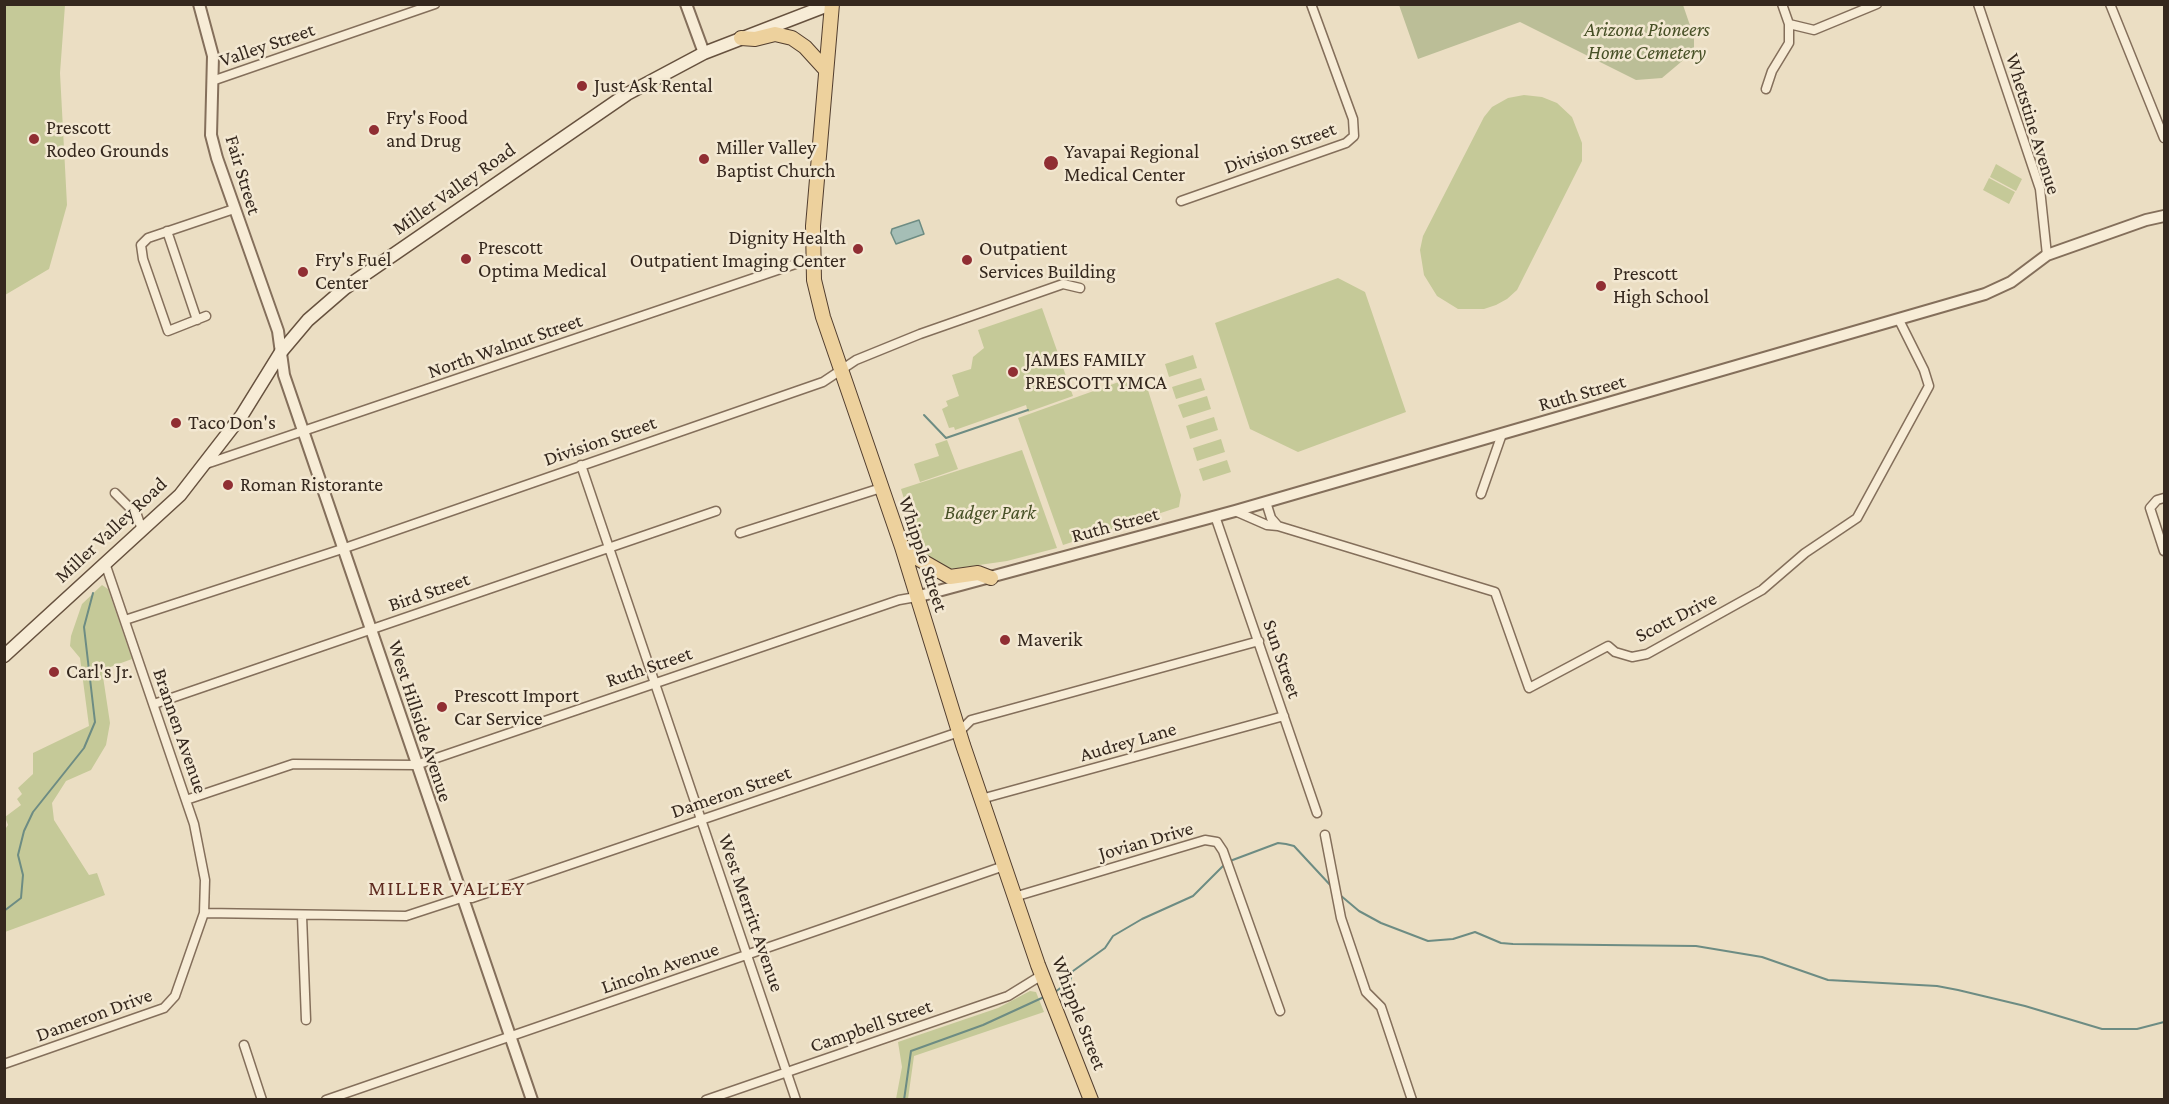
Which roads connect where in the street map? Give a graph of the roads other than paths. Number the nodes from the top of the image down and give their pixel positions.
1 (199, 4) edge
2 (435, 4) edge
3 (686, 4) edge
4 (831, 4) edge
5 (1311, 4) edge
6 (1782, 4) edge
7 (1877, 4) edge
8 (1978, 4) edge
9 (2110, 4) edge
10 (1789, 24) junction
11 (741, 38) junction
12 (704, 53) junction
13 (826, 70) junction
14 (212, 81) junction
15 (1766, 89) dead end
16 (2164, 138) edge
17 (1181, 201) dead end
18 (234, 209) junction
19 (2164, 216) edge
20 (167, 231) junction
21 (2047, 255) junction
22 (813, 258) junction
23 (1080, 288) dead end
24 (206, 316) dead end
25 (197, 320) junction
26 (1899, 320) junction
27 (280, 352) junction
28 (841, 372) junction
29 (303, 433) junction
30 (1503, 434) junction
31 (206, 464) junction
32 (581, 465) junction
33 (881, 488) junction
34 (115, 493) dead end
35 (1481, 494) dead end
36 (2164, 498) edge
37 (1266, 502) junction
38 (716, 511) dead end
39 (1235, 511) junction
40 (1215, 516) junction
41 (1278, 526) junction
42 (142, 530) junction
43 (740, 533) dead end
44 (609, 547) junction
45 (342, 549) junction
46 (903, 550) junction
47 (2164, 551) edge
48 (105, 563) junction
49 (991, 578) junction
50 (916, 597) junction
51 (125, 620) junction
52 (371, 630) junction
53 (1258, 641) junction
54 (4, 656) edge
55 (657, 683) junction
56 (154, 704) junction
57 (1284, 716) junction
58 (958, 732) junction
59 (416, 765) junction
60 (186, 800) junction
61 (981, 800) junction
62 (1317, 813) dead end
63 (702, 819) junction
64 (1324, 835) dead end
65 (1004, 866) junction
66 (1014, 897) junction
67 (461, 898) junction
68 (204, 913) junction
69 (302, 916) junction
70 (748, 955) junction
71 (1042, 975) junction
72 (1280, 1011) dead end
73 (306, 1020) dead end
74 (510, 1035) junction
75 (244, 1045) dead end
76 (4, 1064) edge
77 (787, 1073) junction
78 (262, 1100) edge
79 (326, 1100) edge
80 (532, 1100) edge
81 (706, 1100) edge
82 (796, 1100) edge
83 (1091, 1100) edge
84 (1412, 1100) edge

1 - 14 street, Fair Street
2 - 14 street, Valley Street
3 - 12 street
4 - 11 main road, Miller Valley Road
4 - 13 main road, Whipple Street
5 - 17 street, Division Street
6 - 10 street
7 - 10 street
8 - 21 street, Whetstine Avenue
9 - 16 street
10 - 15 street
11 - 12 main road, Miller Valley Road
11 - 13 main road
12 - 27 main road, Miller Valley Road
13 - 22 main road, Whipple Street
14 - 18 street, Fair Street
18 - 20 street
18 - 27 street, Fair Street
19 - 21 street, Ruth Street
20 - 25 street
20 - 25 street
21 - 26 street, Ruth Street
22 - 28 main road, Whipple Street
22 - 29 street, North Walnut Street
23 - 28 street, Division Street
24 - 25 street
26 - 30 street, Ruth Street
26 - 41 street, Scott Drive
27 - 29 street, West Hillside Avenue
27 - 31 main road, Miller Valley Road
28 - 32 street, Division Street
28 - 33 main road, Whipple Street
29 - 31 street, North Walnut Street
29 - 45 street, West Hillside Avenue
30 - 35 street
30 - 37 street, Ruth Street
31 - 42 main road, Miller Valley Road
32 - 44 street, West Merritt Avenue
32 - 45 street, Division Street
33 - 43 street
33 - 46 main road, Whipple Street
34 - 42 street
36 - 47 street
37 - 39 street, Ruth Street
37 - 41 street
38 - 44 street, Bird Street
39 - 40 street, Ruth Street
39 - 41 street, Scott Drive
40 - 49 street, Ruth Street
40 - 53 street, Sun Street
42 - 48 main road, Miller Valley Road
44 - 52 street, Bird Street
44 - 55 street, West Merritt Avenue
45 - 51 street, Division Street
45 - 52 street, West Hillside Avenue
46 - 49 main road
46 - 50 main road, Whipple Street
48 - 51 street, Brannen Avenue
48 - 54 main road, Miller Valley Road
49 - 50 street, Ruth Street
50 - 55 street, Ruth Street
50 - 58 main road, Whipple Street
51 - 56 street, Brannen Avenue
52 - 56 street, Bird Street
52 - 59 street, West Hillside Avenue
53 - 57 street, Sun Street
53 - 58 street, Dameron Street
55 - 59 street, Ruth Street
55 - 63 street, West Merritt Avenue
56 - 60 street, Brannen Avenue
57 - 61 street, Audrey Lane
57 - 62 street, Sun Street
58 - 61 main road, Whipple Street
58 - 63 street, Dameron Street
59 - 60 street, Ruth Street
59 - 67 street, West Hillside Avenue
60 - 68 street, Brannen Avenue
61 - 65 main road, Whipple Street
63 - 67 street, Dameron Street
63 - 70 street, West Merritt Avenue
64 - 84 street
65 - 66 main road, Whipple Street
65 - 70 street, Lincoln Avenue
66 - 71 main road, Whipple Street
66 - 72 street, Jovian Drive
67 - 69 street, Dameron Street
67 - 74 street, West Hillside Avenue
68 - 69 street, Dameron Street
68 - 76 street, Dameron Drive
69 - 73 street
70 - 74 street, Lincoln Avenue
70 - 77 street, West Merritt Avenue
71 - 77 street, Campbell Street
71 - 83 main road, Whipple Street
74 - 79 street, Lincoln Avenue
74 - 80 street, West Hillside Avenue
75 - 78 street
77 - 81 street, Campbell Street
77 - 82 street, West Merritt Avenue

